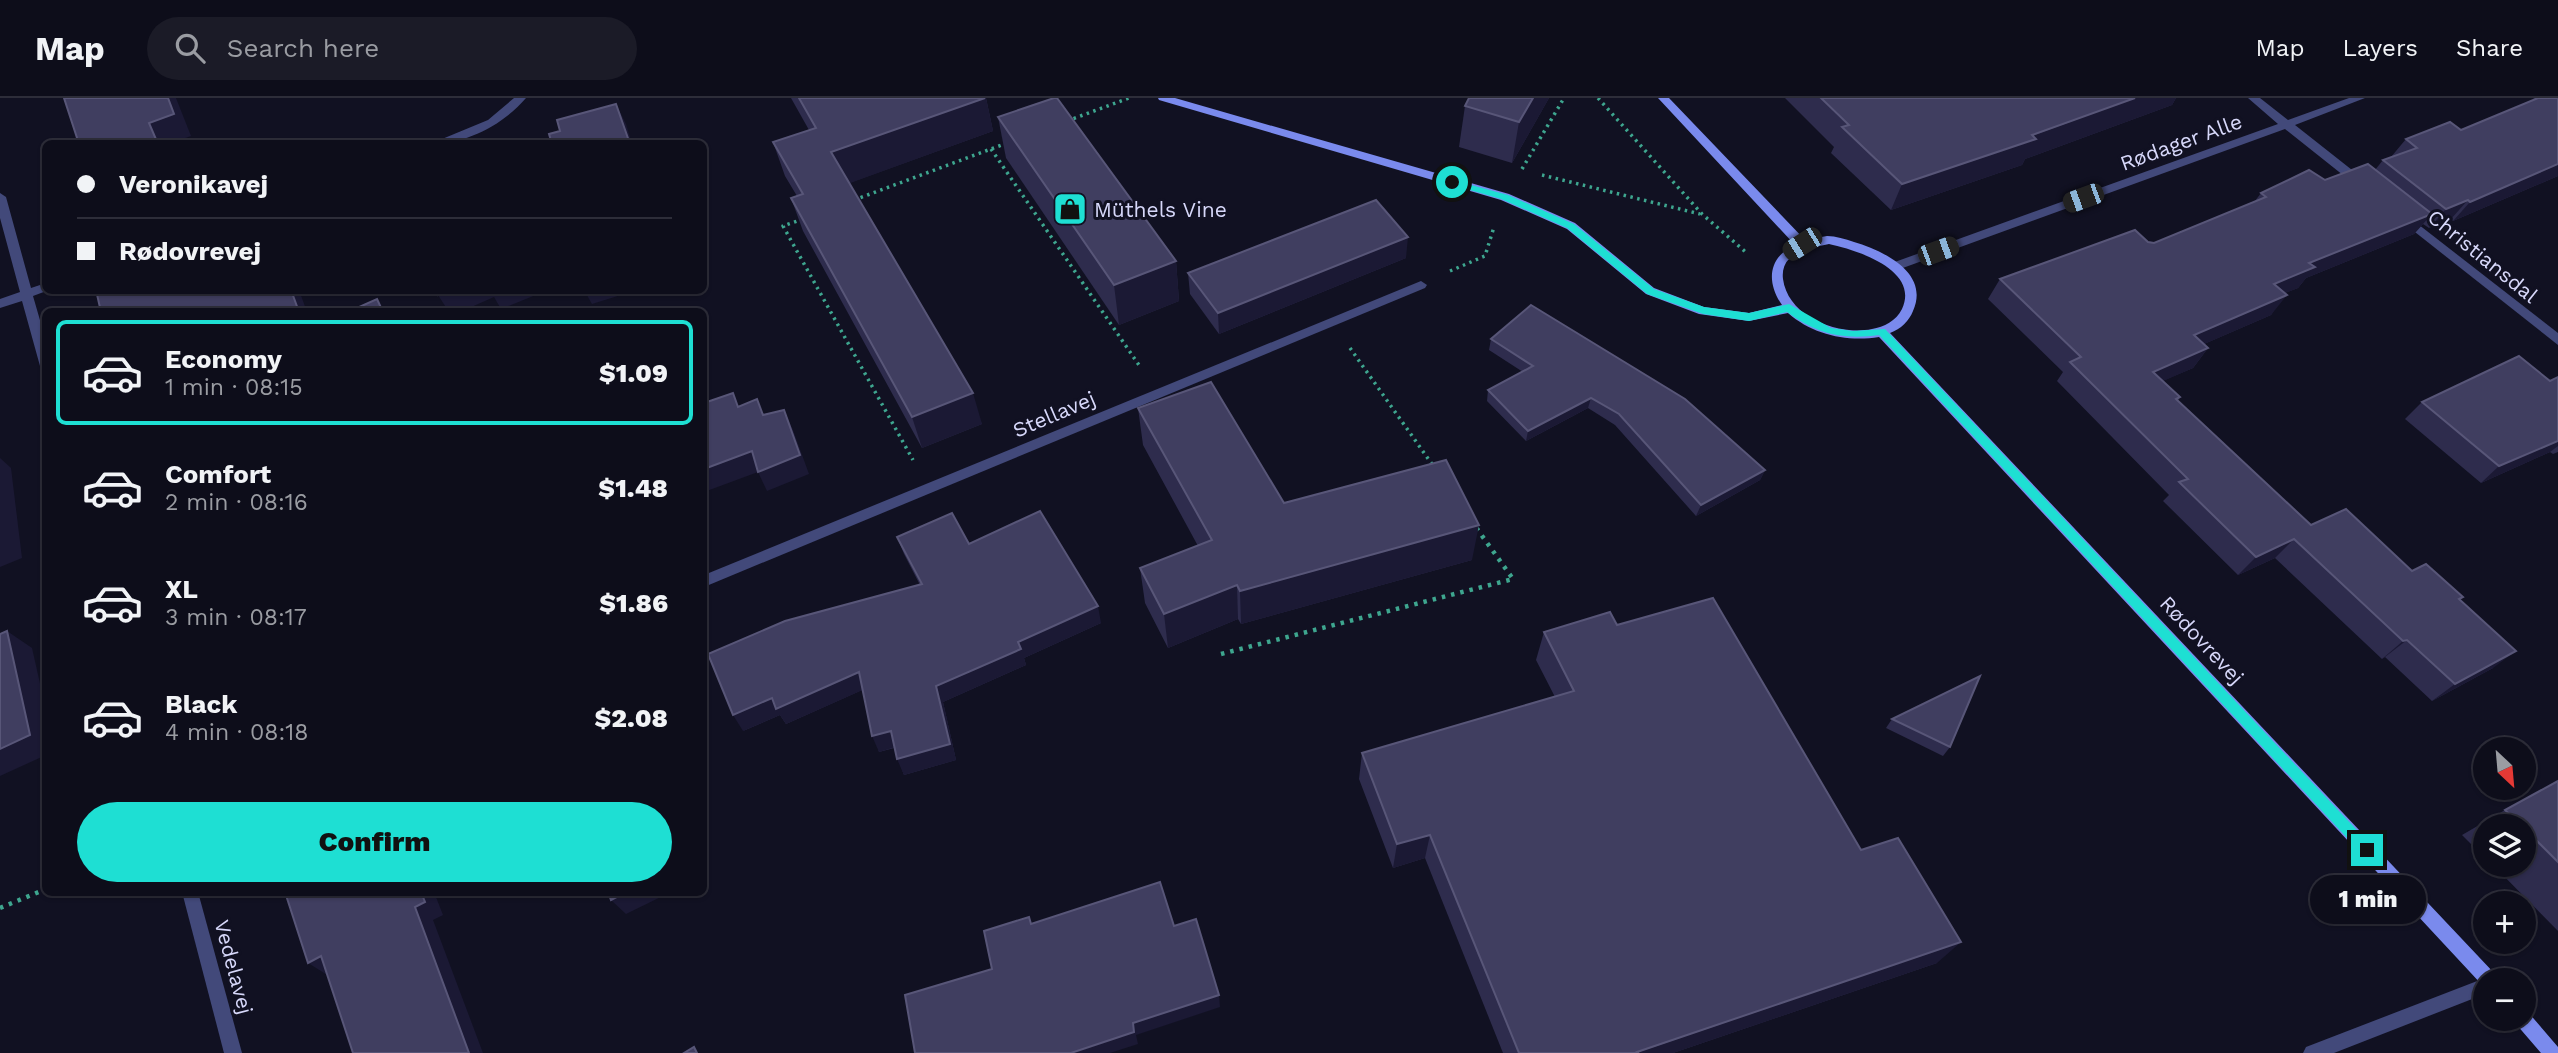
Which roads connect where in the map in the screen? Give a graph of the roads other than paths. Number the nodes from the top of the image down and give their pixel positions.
1 (521, 98) edge
2 (1163, 98) edge
3 (1663, 98) edge
4 (2253, 98) edge
5 (2360, 98) edge
6 (2287, 124) junction
7 (445, 140) edge
8 (2368, 189) edge
9 (0, 197) edge
10 (2389, 205) edge
11 (1802, 244) junction
12 (1896, 266) junction
13 (1420, 285) road end
14 (42, 289) edge
15 (26, 295) junction
16 (0, 304) edge
17 (1789, 308) junction
18 (1881, 331) junction
19 (2558, 340) edge
20 (42, 352) edge
21 (707, 580) edge
22 (191, 896) edge
23 (2478, 968) edge
24 (2473, 991) edge
25 (2533, 1031) edge
26 (233, 1053) edge
27 (2312, 1053) edge
28 (2552, 1053) edge

1 - 7 street
2 - 17 street
3 - 11 street
4 - 6 street
5 - 6 street, Rødager Alle
6 - 8 street
6 - 12 street, Rødager Alle
9 - 15 street
10 - 19 street, Christiansdal
11 - 12 street
11 - 17 street
12 - 18 street
13 - 21 street, Stellavej
14 - 15 street
15 - 16 street
15 - 20 street
17 - 18 street
18 - 23 street, Rødovrevej
22 - 26 street, Vedelavej
24 - 27 street
25 - 28 street

